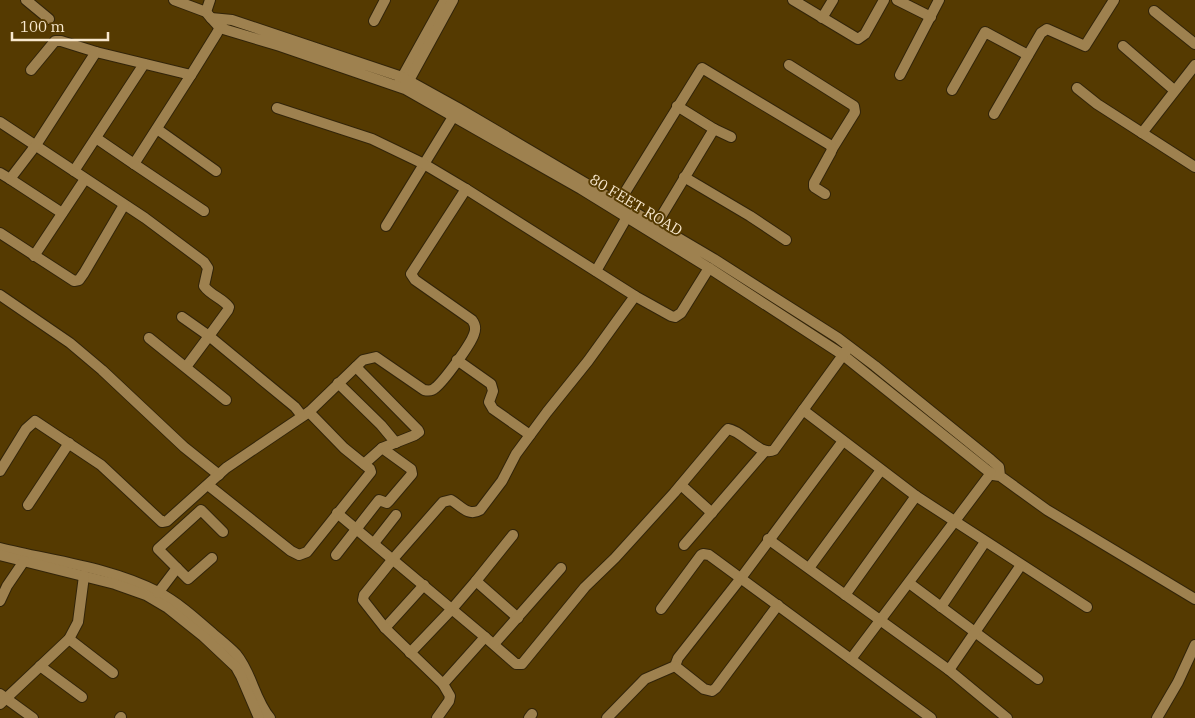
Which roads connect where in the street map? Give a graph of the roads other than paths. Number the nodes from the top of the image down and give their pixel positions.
1 (26, 0) edge
2 (174, 0) edge
3 (210, 0) edge
4 (385, 0) edge
5 (445, 0) edge
6 (453, 0) edge
7 (793, 0) edge
8 (833, 0) edge
9 (884, 0) edge
10 (897, 0) edge
11 (939, 0) edge
12 (1114, 0) edge
13 (1154, 11) dead end
14 (208, 15) junction
15 (930, 17) junction
16 (822, 18) junction
17 (50, 19) dead end
18 (374, 21) dead end
19 (221, 24) junction
20 (1195, 44) edge
21 (1123, 46) dead end
22 (96, 52) junction
23 (1028, 55) junction
24 (144, 64) junction
25 (789, 65) dead end
26 (1195, 65) edge
27 (31, 70) dead end
28 (191, 75) junction
29 (900, 75) dead end
30 (403, 83) junction
31 (1077, 88) dead end
32 (952, 90) dead end
33 (1174, 90) junction
34 (677, 106) junction
35 (277, 108) dead end
36 (456, 112) junction
37 (994, 114) dead end
38 (0, 122) edge
39 (157, 129) junction
40 (714, 130) junction
41 (1142, 133) junction
42 (731, 137) dead end
43 (96, 138) junction
44 (36, 145) junction
45 (832, 149) junction
46 (134, 164) junction
47 (424, 164) junction
48 (1195, 167) edge
49 (74, 171) junction
50 (216, 171) dead end
51 (0, 173) edge
52 (684, 177) junction
53 (10, 179) junction
54 (85, 179) junction
55 (466, 189) junction
56 (825, 194) dead end
57 (618, 202) junction
58 (124, 205) junction
59 (204, 211) dead end
60 (62, 213) junction
61 (627, 217) junction
62 (656, 225) junction
63 (386, 226) dead end
64 (0, 233) edge
65 (786, 240) dead end
66 (34, 256) junction
67 (709, 268) junction
68 (596, 271) junction
69 (0, 295) edge
70 (636, 296) junction
71 (182, 317) dead end
72 (209, 336) junction
73 (149, 338) dead end
74 (846, 351) junction
75 (457, 360) junction
76 (186, 367) junction
77 (356, 367) junction
78 (338, 384) junction
79 (226, 400) dead end
80 (803, 410) junction
81 (305, 414) junction
82 (530, 435) junction
83 (842, 441) junction
84 (69, 443) junction
85 (396, 443) junction
86 (382, 448) junction
87 (765, 452) junction
88 (364, 464) junction
89 (0, 470) edge
90 (881, 470) junction
91 (219, 475) junction
92 (996, 475) junction
93 (208, 485) junction
94 (681, 485) junction
95 (916, 496) junction
96 (28, 505) dead end
97 (712, 512) junction
98 (337, 513) junction
99 (396, 515) dead end
100 (955, 522) junction
101 (357, 529) junction
102 (223, 532) dead end
103 (513, 535) dead end
104 (768, 540) junction
105 (985, 542) junction
106 (374, 543) junction
107 (684, 545) dead end
108 (0, 548) edge
109 (0, 555) edge
110 (336, 555) dead end
111 (212, 558) dead end
112 (393, 559) junction
113 (24, 561) junction
114 (1021, 565) junction
115 (177, 568) junction
116 (561, 568) dead end
117 (809, 568) junction
118 (84, 576) junction
119 (741, 578) junction
120 (476, 581) junction
121 (909, 583) junction
122 (424, 585) junction
123 (158, 592) junction
124 (845, 595) junction
125 (2, 597) edge
126 (1195, 599) edge
127 (778, 605) junction
128 (941, 606) junction
129 (1087, 607) dead end
130 (452, 609) junction
131 (661, 609) dead end
132 (518, 618) junction
133 (880, 620) junction
134 (385, 628) junction
135 (975, 632) junction
136 (485, 637) junction
137 (69, 639) junction
138 (494, 644) junction
139 (1195, 645) edge
140 (410, 653) junction
141 (852, 659) junction
142 (675, 666) junction
143 (38, 668) junction
144 (949, 670) junction
145 (113, 673) dead end
146 (1038, 678) dead end
147 (443, 684) junction
148 (82, 696) dead end
149 (2, 699) edge
150 (33, 718) edge
151 (259, 718) edge
152 (270, 718) edge
153 (437, 718) edge
154 (607, 718) edge
155 (931, 718) edge
156 (1007, 718) edge
157 (1157, 718) edge

1 - 17 street
2 - 14 street
3 - 14 street
4 - 18 street
5 - 30 street
6 - 30 street
7 - 16 street
8 - 16 street
9 - 16 street
10 - 15 street
11 - 15 street
12 - 23 street
13 - 20 street
14 - 19 street
15 - 29 street
19 - 28 street
19 - 30 street
21 - 33 street
22 - 24 street
22 - 27 street
22 - 44 street
23 - 32 street
23 - 37 street
24 - 28 street
24 - 43 street
25 - 45 street
26 - 33 street
28 - 39 street
30 - 36 street
31 - 41 street
33 - 41 street
34 - 40 street
34 - 45 street
34 - 57 street
35 - 47 street
36 - 47 street
36 - 57 street
36 - 61 street, 80 FEET ROAD
38 - 44 street
39 - 46 street
39 - 50 street
40 - 42 street
40 - 52 street
41 - 48 street
43 - 46 street
43 - 49 street
44 - 49 street
44 - 53 street
45 - 56 street
46 - 59 street
47 - 55 street
47 - 63 street
49 - 54 street
51 - 53 street
52 - 62 street
52 - 65 street
53 - 60 street
54 - 58 street
54 - 60 street
55 - 68 street
55 - 75 street
57 - 62 street
58 - 66 street
58 - 72 street
60 - 66 street
61 - 67 street, 80 FEET ROAD
61 - 68 street
62 - 74 street
64 - 66 street
67 - 70 street
67 - 74 street, 80 FEET ROAD
68 - 70 street
69 - 91 street
70 - 82 street
71 - 72 street
72 - 76 street
72 - 81 street
73 - 76 street
74 - 80 street
74 - 92 street
75 - 77 street
75 - 82 street
76 - 79 street
77 - 78 street
77 - 85 street
78 - 81 street
78 - 85 street
80 - 83 street
80 - 87 street
81 - 88 street
81 - 91 street
82 - 112 street
83 - 90 street
83 - 104 street
84 - 89 street
84 - 93 street
84 - 96 street
85 - 86 street
86 - 88 street
86 - 101 street
87 - 94 street
87 - 97 street
88 - 98 street
90 - 95 street
90 - 117 street
91 - 93 street
92 - 100 street
92 - 126 street
93 - 98 street
94 - 97 street
94 - 138 street
95 - 100 street
95 - 124 street
97 - 107 street
98 - 101 street
99 - 106 street
100 - 105 street
100 - 121 street
101 - 106 street
101 - 110 street
102 - 115 street
103 - 120 street
104 - 117 street
104 - 119 street
105 - 114 street
105 - 128 street
106 - 112 street
108 - 123 street
109 - 113 street
111 - 115 street
112 - 122 street
112 - 134 street
113 - 118 street
113 - 125 street
114 - 129 street
114 - 135 street
115 - 123 street
116 - 132 street
117 - 124 street
118 - 137 street
118 - 151 street
119 - 127 street
119 - 131 street
119 - 142 street
120 - 130 street
120 - 132 street
121 - 128 street
121 - 133 street
122 - 130 street
122 - 134 street
123 - 152 street
124 - 133 street
127 - 141 street
127 - 142 street
128 - 135 street
130 - 136 street
130 - 140 street
132 - 138 street
133 - 141 street
133 - 144 street
134 - 140 street
135 - 144 street
135 - 146 street
136 - 138 street
136 - 147 street
137 - 143 street
137 - 145 street
139 - 157 street
140 - 147 street
141 - 155 street
142 - 154 street
143 - 148 street
143 - 149 street
144 - 156 street
147 - 153 street
149 - 150 street

